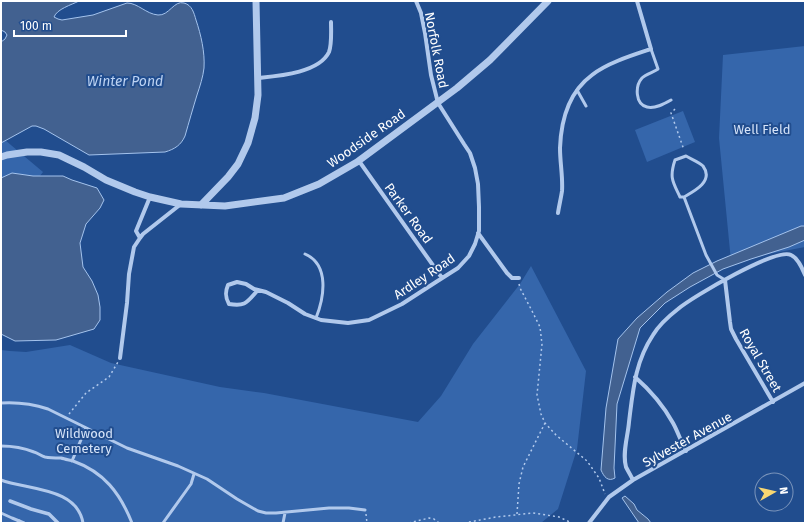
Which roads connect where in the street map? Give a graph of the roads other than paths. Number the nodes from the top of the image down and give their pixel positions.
1 (256, 1) edge
2 (416, 1) edge
3 (548, 1) edge
4 (637, 1) edge
5 (331, 22) dead end
6 (651, 49) junction
7 (258, 78) junction
8 (577, 90) junction
9 (671, 100) dead end
10 (438, 103) junction
11 (586, 106) dead end
12 (1, 157) edge
13 (359, 161) junction
14 (150, 197) junction
15 (684, 197) junction
16 (181, 204) junction
17 (201, 205) junction
18 (558, 212) dead end
19 (478, 234) junction
20 (140, 238) junction
21 (305, 254) dead end
22 (805, 275) edge
23 (442, 278) junction
24 (519, 278) road end
25 (725, 280) junction
26 (258, 290) junction
27 (318, 319) junction
28 (120, 358) road end
29 (635, 377) junction
30 (805, 384) edge
31 (773, 402) junction
32 (1, 403) edge
33 (86, 428) junction
34 (1, 446) edge
35 (686, 451) junction
36 (72, 461) junction
37 (194, 474) junction
38 (1, 480) edge
39 (633, 480) junction
40 (10, 501) dead end
41 (365, 510) road end
42 (1, 513) edge
43 (285, 513) junction
44 (19, 522) edge
45 (24, 523) edge
46 (58, 523) edge
47 (83, 523) edge
48 (132, 523) edge
49 (163, 523) edge
50 (283, 523) edge
51 (589, 523) edge

1 - 7 street
2 - 10 street, Norfolk Road
3 - 10 street, Woodside Road
4 - 6 street
5 - 7 street
6 - 8 street
6 - 9 lane
7 - 17 street
8 - 11 lane
8 - 18 street
10 - 13 street, Woodside Road
10 - 19 street, Ardley Road
12 - 14 street, Woodside Road
13 - 17 street, Woodside Road
13 - 23 street, Parker Road
14 - 16 street, Woodside Road
14 - 20 street
15 - 15 lane
15 - 25 lane
16 - 17 street, Woodside Road
16 - 20 street
19 - 23 street, Ardley Road
19 - 24 street
20 - 28 street
21 - 27 lane
22 - 25 street
23 - 27 street, Ardley Road
25 - 29 street
25 - 31 street, Royal Street
26 - 26 street, Ardley Road
26 - 27 street, Ardley Road
29 - 35 street
29 - 39 street
30 - 31 street, Sylvester Avenue
31 - 35 street, Sylvester Avenue
32 - 33 lane
33 - 36 lane
33 - 37 lane
34 - 36 lane
35 - 39 street, Sylvester Avenue
36 - 48 lane
37 - 43 lane
37 - 49 lane
38 - 47 lane
39 - 51 street, Sylvester Avenue
40 - 46 street
41 - 43 lane
42 - 44 lane
43 - 50 lane
44 - 45 lane

